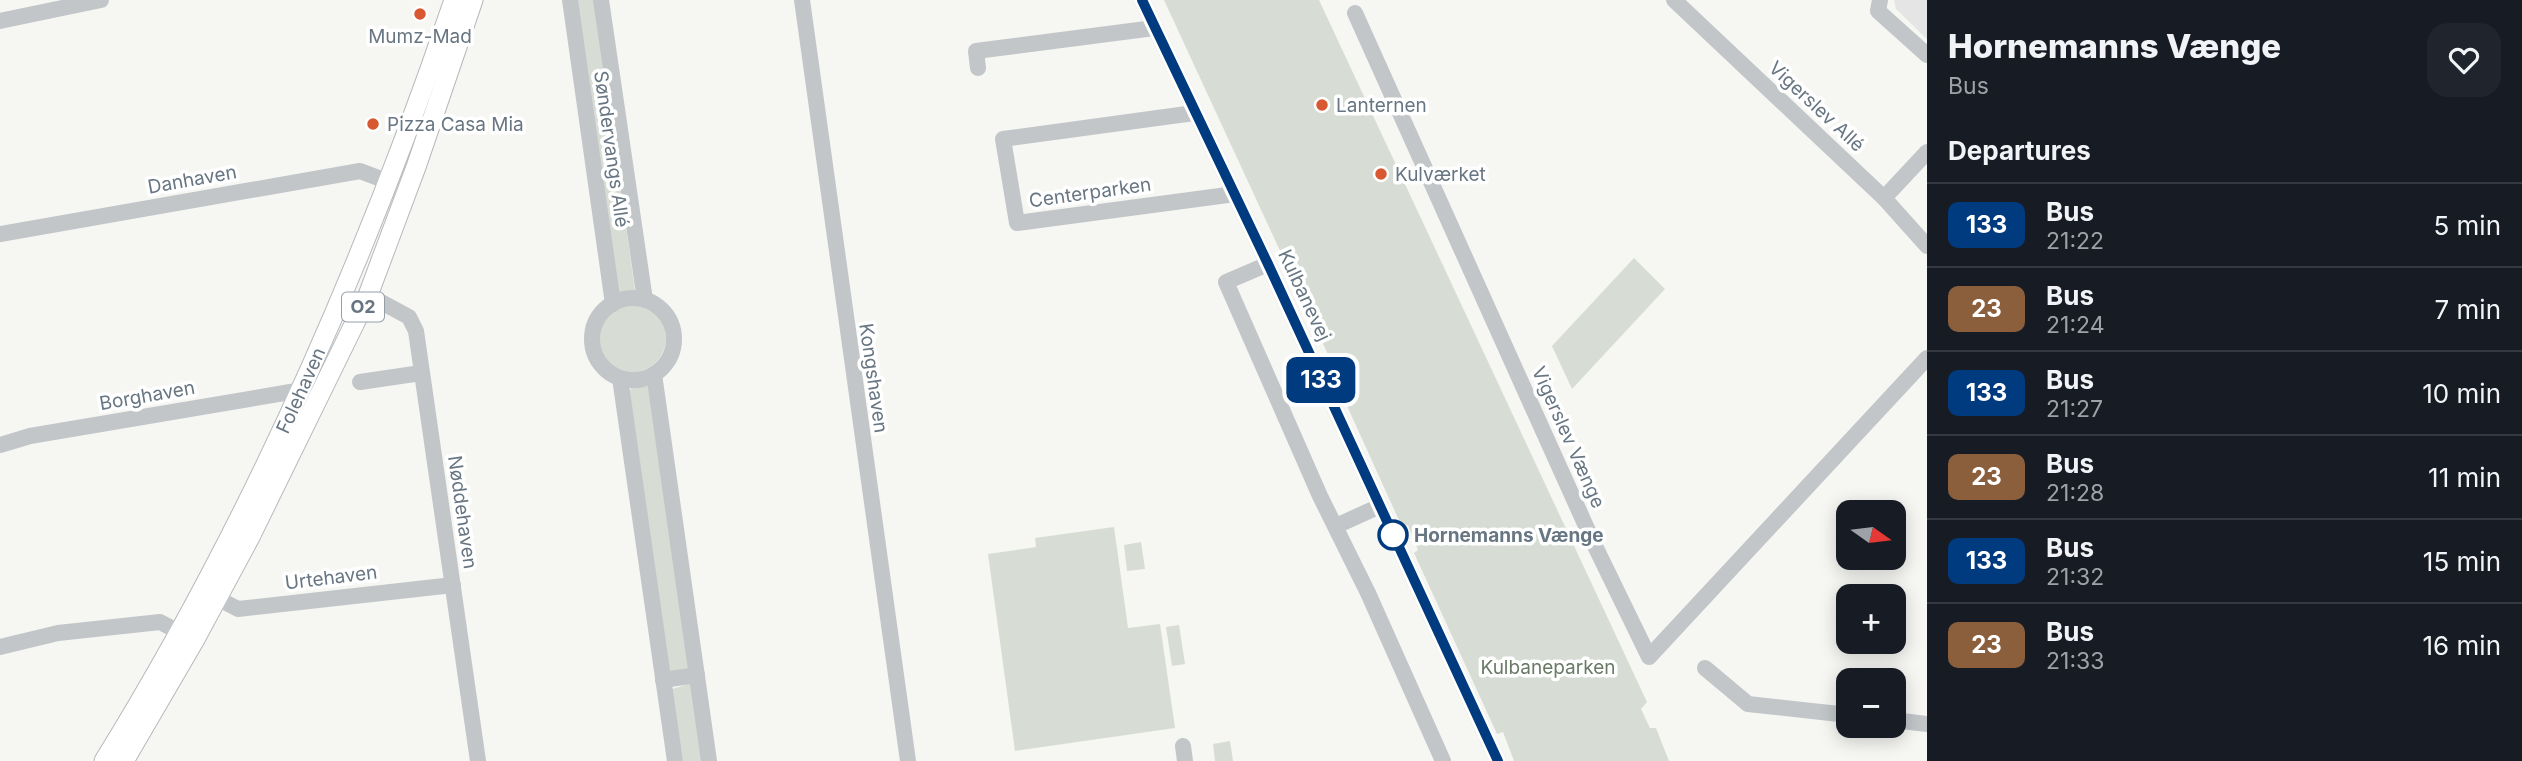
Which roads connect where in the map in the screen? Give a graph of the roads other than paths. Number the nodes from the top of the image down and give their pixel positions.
1 (100, 0) edge
2 (454, 0) edge
3 (473, 0) edge
4 (570, 0) edge
5 (601, 0) edge
6 (802, 0) edge
7 (1142, 0) edge
8 (1674, 0) edge
9 (1880, 0) edge
10 (1355, 13) dead end
11 (0, 21) edge
12 (1154, 28) junction
13 (1927, 55) edge
14 (978, 68) dead end
15 (1194, 113) junction
16 (1927, 152) edge
17 (389, 181) junction
18 (1235, 194) junction
19 (1884, 198) junction
20 (0, 234) edge
21 (1927, 246) edge
22 (1268, 264) junction
23 (368, 295) junction
24 (645, 300) junction
25 (612, 304) junction
26 (1927, 358) edge
27 (421, 373) junction
28 (654, 374) junction
29 (620, 378) junction
30 (360, 382) dead end
31 (302, 390) junction
32 (0, 445) edge
33 (1380, 506) junction
34 (1336, 526) junction
35 (453, 584) junction
36 (217, 598) junction
37 (179, 632) junction
38 (0, 647) edge
39 (1705, 668) dead end
40 (697, 675) junction
41 (663, 680) junction
42 (1836, 714) edge
43 (1906, 721) edge
44 (1927, 724) edge
45 (104, 761) edge
46 (124, 761) edge
47 (478, 761) edge
48 (675, 761) edge
49 (709, 761) edge
50 (908, 761) edge
51 (1443, 761) edge
52 (1498, 761) edge

1 - 11 street
2 - 17 main road, Folehaven / O2
3 - 23 main road, Folehaven / O2
4 - 25 street, Søndervangs Allé
5 - 24 street, Søndervangs Allé
6 - 50 street, Kongshaven
7 - 12 street, Kulbanevej
8 - 19 street, Vigerslev Allé
9 - 13 street
10 - 26 street, Vigerslev Vænge
12 - 14 street
12 - 15 street, Kulbanevej
15 - 18 street, Kulbanevej
15 - 18 street, Centerparken
16 - 19 street
17 - 20 street, Danhaven
17 - 31 main road, Folehaven / O2
18 - 22 street, Kulbanevej
19 - 21 street, Vigerslev Allé
22 - 33 street, Kulbanevej
22 - 34 street
23 - 27 street, Nøddehaven
23 - 36 main road, Folehaven / O2
24 - 25 street
24 - 28 street
25 - 29 street
27 - 30 street
27 - 35 street, Nøddehaven
28 - 29 street
28 - 40 street
29 - 41 street
31 - 32 street, Borghaven
31 - 37 main road, Folehaven / O2
33 - 34 street
33 - 52 street, Kulbanevej
34 - 51 street
35 - 36 street, Urtehaven
35 - 47 street, Nøddehaven
36 - 46 main road, Folehaven / O2
37 - 38 street
37 - 45 main road, Folehaven / O2
39 - 42 street
40 - 41 street
40 - 49 street
41 - 48 street
43 - 44 street

